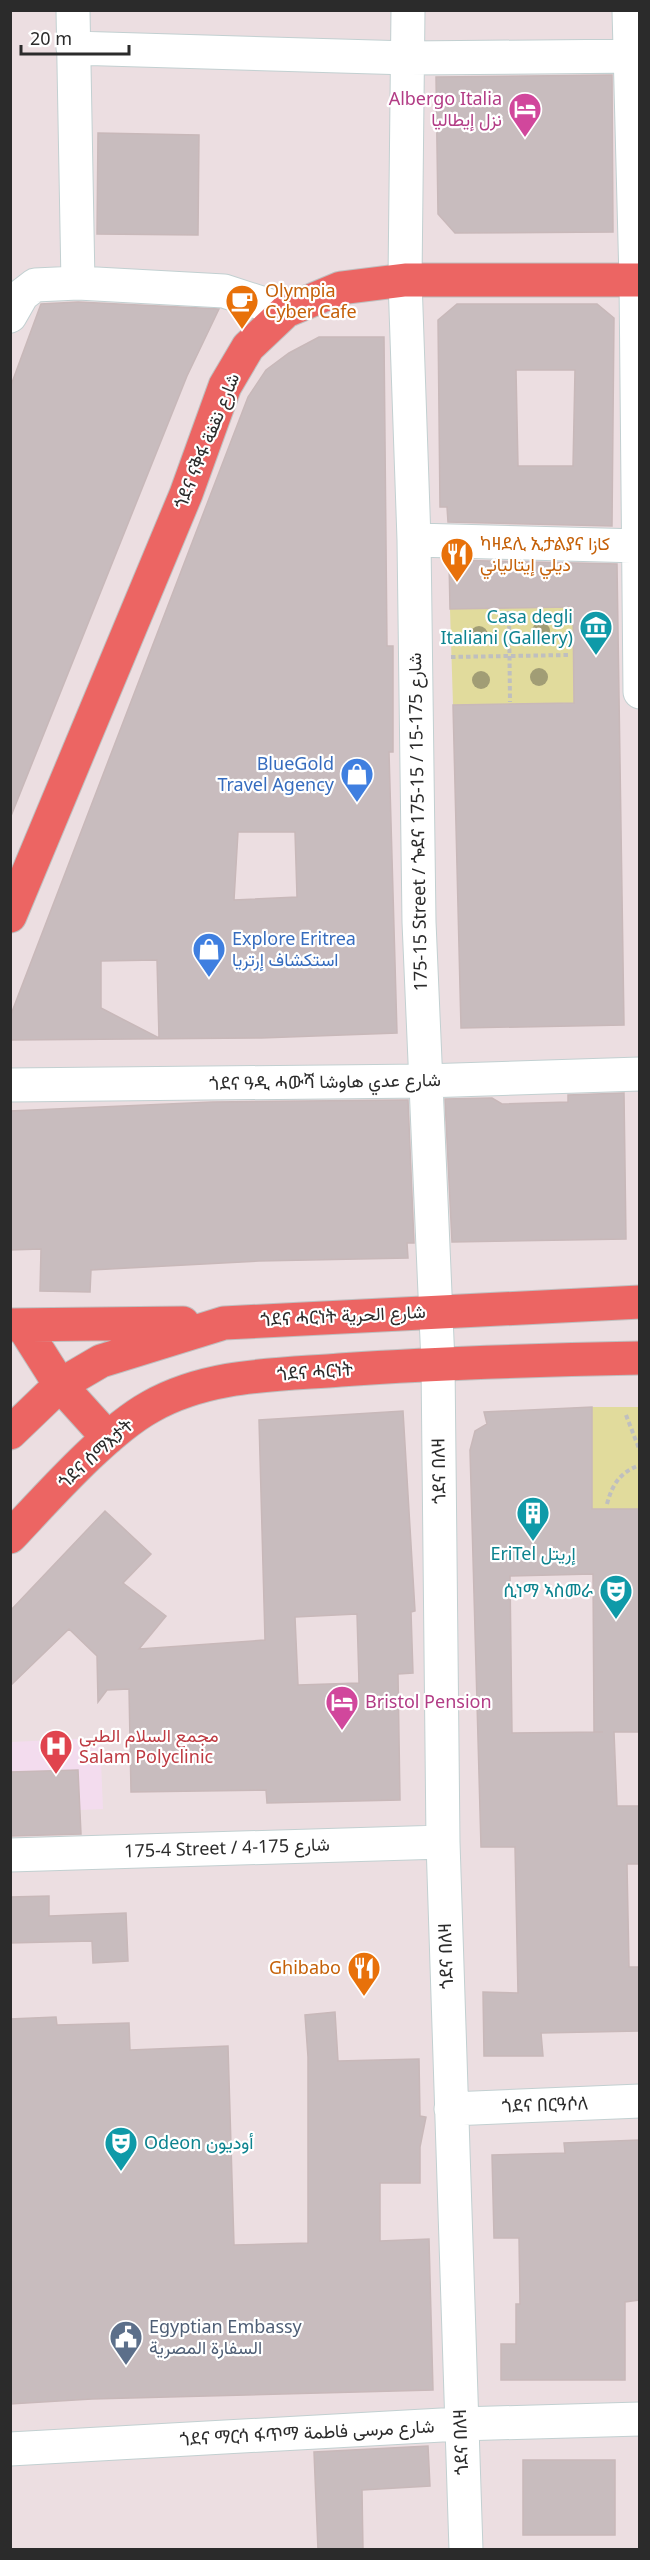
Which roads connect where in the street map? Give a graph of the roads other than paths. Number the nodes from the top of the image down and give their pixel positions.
1 (73, 10) edge
2 (408, 10) edge
3 (629, 10) edge
4 (73, 48) junction
5 (634, 56) edge
6 (409, 58) junction
7 (405, 280) junction
8 (638, 280) edge
9 (78, 283) junction
10 (285, 311) junction
11 (10, 316) edge
12 (414, 540) junction
13 (638, 546) edge
14 (639, 692) edge
15 (10, 915) edge
16 (639, 1074) edge
17 (424, 1081) junction
18 (10, 1085) edge
19 (639, 1302) edge
20 (436, 1311) junction
21 (224, 1323) junction
22 (16, 1325) edge
23 (639, 1358) edge
24 (438, 1363) junction
25 (60, 1385) junction
26 (192, 1388) joint
27 (10, 1433) edge
28 (108, 1438) junction
29 (10, 1537) edge
30 (443, 1842) junction
31 (10, 1855) edge
32 (639, 2101) edge
33 (451, 2109) junction
34 (639, 2419) edge
35 (460, 2424) junction
36 (10, 2449) edge
37 (466, 2550) edge

1 - 4 street
2 - 6 street, 175-15 Street / ጐደና 175-15 / شارع 175-15
3 - 5 street
4 - 6 street
4 - 9 street
5 - 6 street
5 - 8 street
6 - 7 street, 175-15 Street / ጐደና 175-15 / شارع 175-15
7 - 8 main road, ጎደና ናቅፋ شارع نقفة
7 - 10 main road, ጎደና ናቅፋ شارع نقفة
7 - 12 street, 175-15 Street / ጐደና 175-15 / شارع 175-15
8 - 13 street
9 - 10 street
9 - 11 street
10 - 15 main road, ጎደና ናቅፋ شارع نقفة
12 - 13 street
12 - 17 street, 175-15 Street / ጐደና 175-15 / شارع 175-15
13 - 14 street
16 - 17 street, ጎደና ዓዲ ሓውሻ شارع عدي هاوشا
17 - 18 street, ጎደና ዓዲ ሓውሻ شارع عدي هاوشا
17 - 20 street, 175-15 Street / ጐደና 175-15 / شارع 175-15
19 - 20 main road, ጎደና ሓርነት شارع الحرية
20 - 21 main road, ጎደና ሓርነት شارع الحرية
20 - 24 street, 175-15 Street / ጐደና 175-15 / شارع 175-15
21 - 22 main road
21 - 25 main road, ጎደና ሓርነት شارع الحرية
22 - 25 main road
23 - 24 main road
24 - 26 main road, ጎደና ሓርነት
24 - 30 street, ጎደና በለዛ
25 - 27 main road
25 - 28 main road
26 - 28 main road, ጎደና ሰማእታት
28 - 29 main road, ጎደና ሰማእታት
30 - 31 street, 175-4 Street / شارع 175-4
30 - 33 street, ጎደና በለዛ
32 - 33 street, ጎደና በርዓሶለ
33 - 35 street, ጎደና በለዛ
34 - 35 street, ጎደና ማርሳ ፋጥማ شارع مرسى فاطمة
35 - 36 street, ጎደና ማርሳ ፋጥማ شارع مرسى فاطمة
35 - 37 street, ጎደና በለዛ

